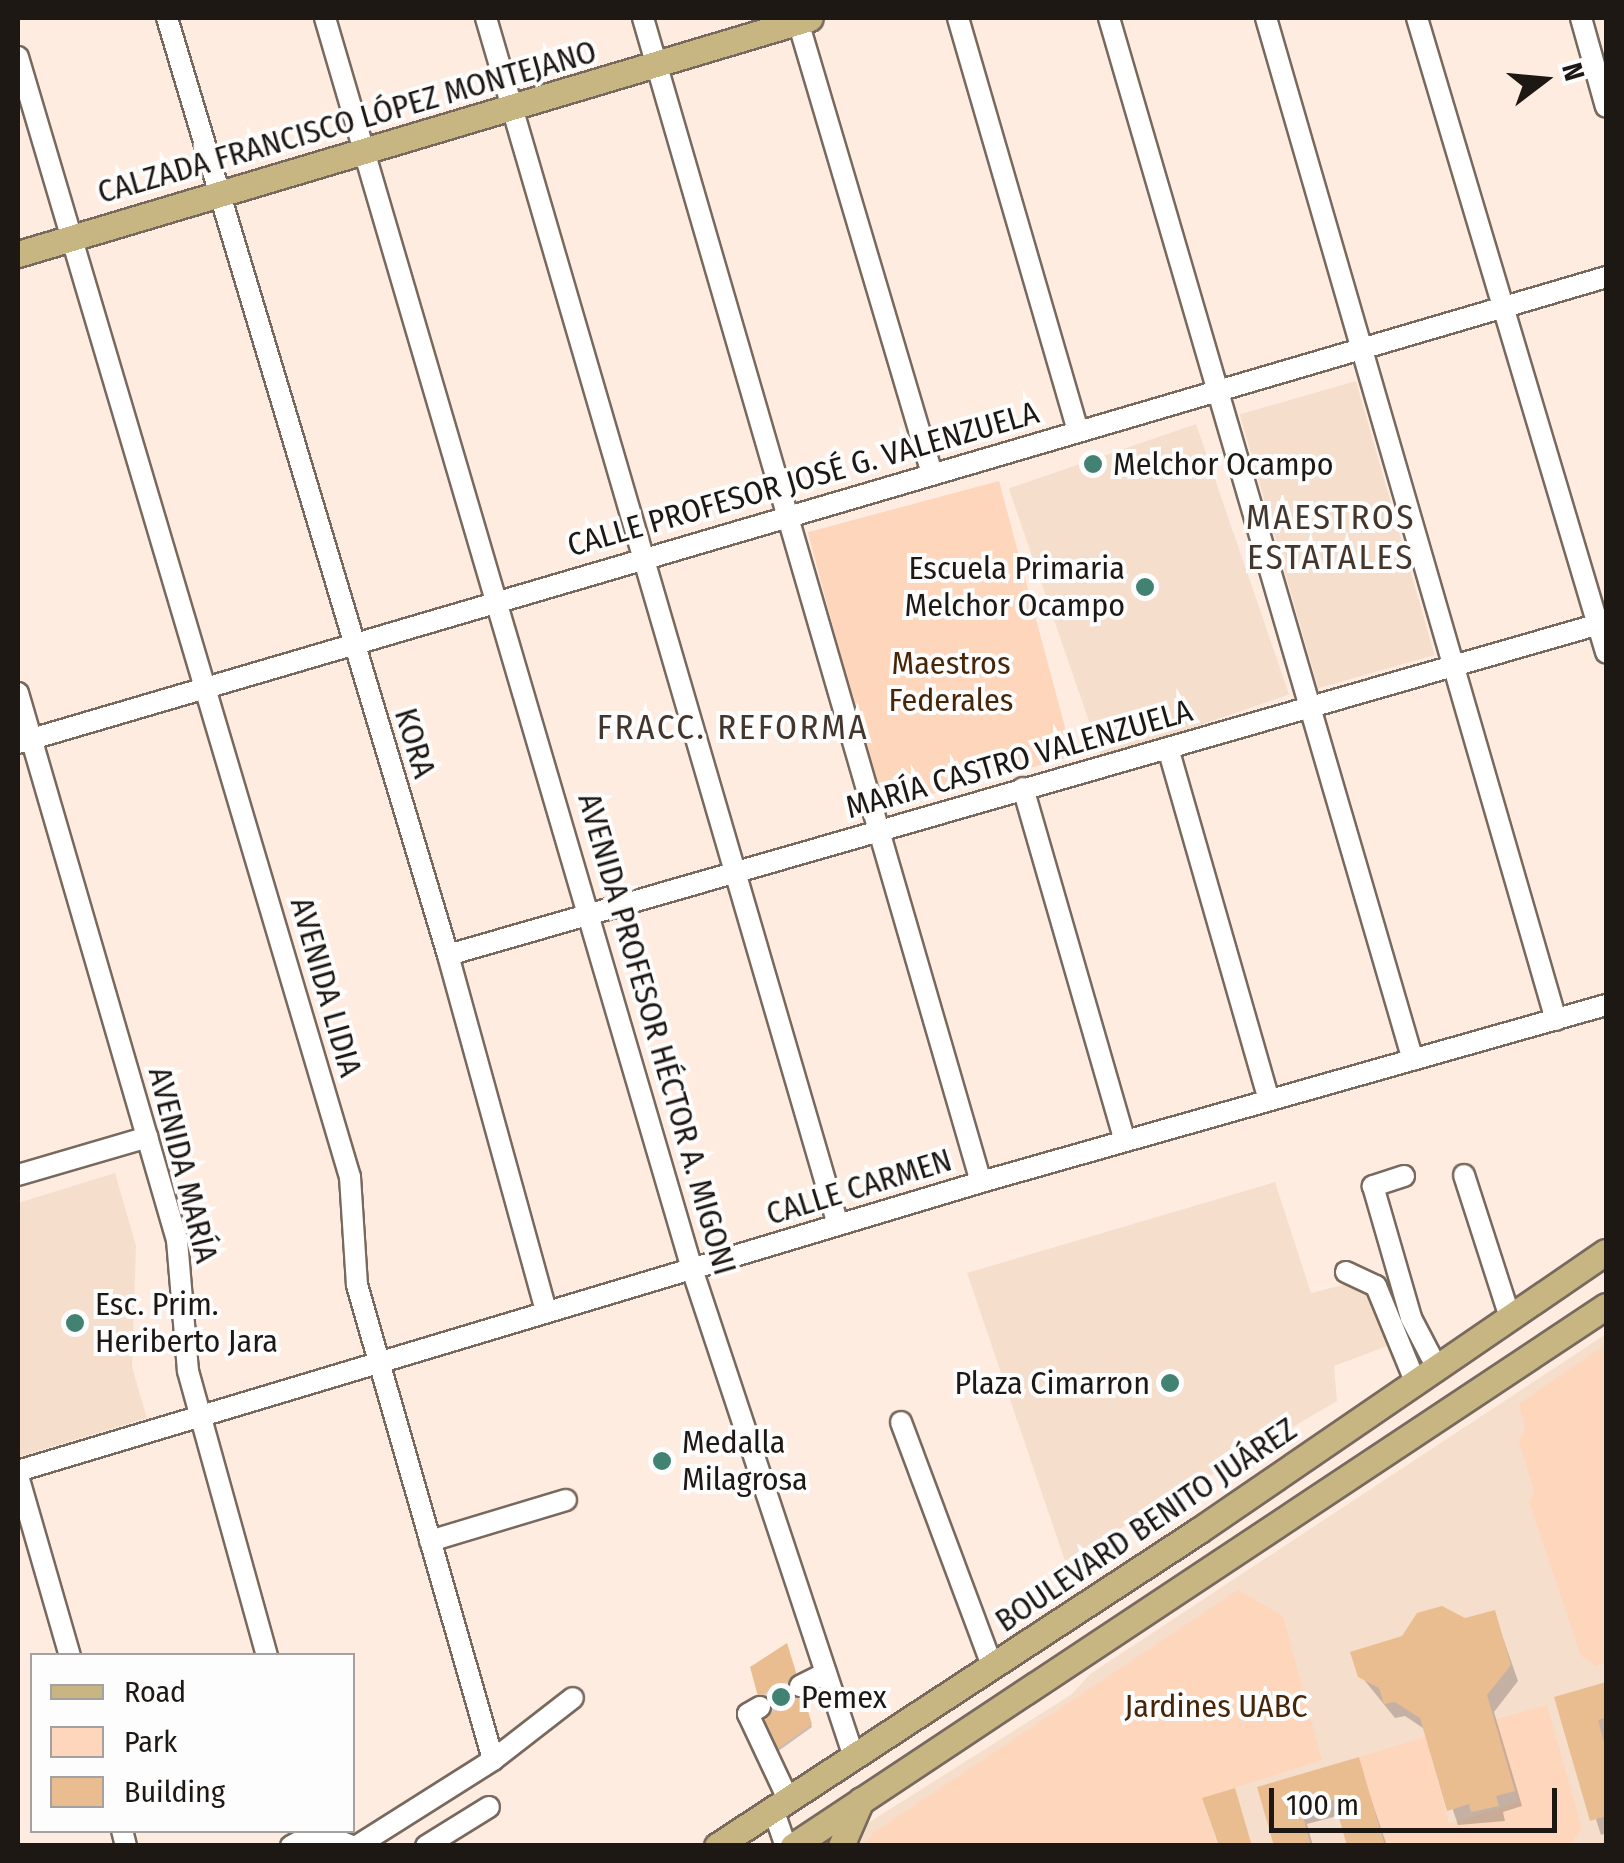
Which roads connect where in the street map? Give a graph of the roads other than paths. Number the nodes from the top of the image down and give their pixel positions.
1 (167, 18) edge
2 (325, 18) edge
3 (486, 18) edge
4 (643, 18) edge
5 (958, 18) edge
6 (1108, 18) edge
7 (1266, 18) edge
8 (1417, 18) edge
9 (1580, 18) edge
10 (802, 19) edge
11 (1598, 51) edge
12 (18, 57) edge
13 (656, 64) junction
14 (513, 108) junction
15 (1606, 108) edge
16 (366, 151) junction
17 (219, 195) junction
18 (70, 238) junction
19 (18, 254) edge
20 (1606, 278) edge
21 (1507, 308) junction
22 (1363, 349) junction
23 (1219, 390) junction
24 (1078, 430) junction
25 (932, 473) junction
26 (788, 514) junction
27 (644, 558) junction
28 (500, 600) junction
29 (1603, 623) edge
30 (354, 645) junction
31 (1606, 652) edge
32 (1454, 665) junction
33 (208, 689) junction
34 (18, 693) edge
35 (1312, 705) junction
36 (24, 741) edge
37 (1168, 748) junction
38 (1023, 788) junction
39 (878, 829) junction
40 (737, 873) junction
41 (593, 914) junction
42 (448, 955) junction
43 (1606, 1005) edge
44 (1556, 1020) junction
45 (1413, 1060) junction
46 (1269, 1100) junction
47 (148, 1137) junction
48 (1125, 1141) junction
49 (18, 1175) edge
50 (1464, 1175) dead end
51 (1404, 1176) dead end
52 (981, 1182) junction
53 (838, 1225) junction
54 (1606, 1252) edge
55 (692, 1268) junction
56 (1346, 1272) dead end
57 (1606, 1306) edge
58 (546, 1311) junction
59 (1510, 1317) junction
60 (376, 1362) junction
61 (1425, 1374) junction
62 (198, 1416) junction
63 (900, 1422) dead end
64 (18, 1474) edge
65 (566, 1500) dead end
66 (430, 1541) junction
67 (69, 1653) edge
68 (266, 1653) edge
69 (992, 1666) junction
70 (826, 1673) junction
71 (800, 1686) tunnel mouth
72 (573, 1698) dead end
73 (760, 1707) dead end
74 (854, 1757) junction
75 (493, 1760) junction
76 (862, 1798) junction
77 (780, 1804) junction
78 (489, 1806) dead end
79 (314, 1833) edge
80 (322, 1833) edge
81 (291, 1846) edge
82 (354, 1846) edge
83 (426, 1846) edge
84 (717, 1846) edge
85 (790, 1846) edge
86 (842, 1846) edge

1 - 17 street, KORA
2 - 16 street, AVENIDA PROFESOR HÉCTOR A. MIGONI
3 - 14 street
4 - 13 street
5 - 24 street
6 - 23 street
7 - 22 street
8 - 21 street
9 - 11 street
10 - 13 main road, CALZADA FRANCISCO LÓPEZ MONTEJANO
10 - 25 street
11 - 15 street
12 - 18 street, AVENIDA LIDIA
13 - 14 main road, CALZADA FRANCISCO LÓPEZ MONTEJANO
13 - 26 street
14 - 16 main road, CALZADA FRANCISCO LÓPEZ MONTEJANO
14 - 27 street
16 - 17 main road, CALZADA FRANCISCO LÓPEZ MONTEJANO
16 - 28 street, AVENIDA PROFESOR HÉCTOR A. MIGONI
17 - 18 main road, CALZADA FRANCISCO LÓPEZ MONTEJANO
17 - 30 street, KORA
18 - 19 main road, CALZADA FRANCISCO LÓPEZ MONTEJANO
18 - 33 street, AVENIDA LIDIA
20 - 21 street, CALLE PROFESOR JOSÉ G. VALENZUELA
21 - 22 street, CALLE PROFESOR JOSÉ G. VALENZUELA
21 - 29 street
22 - 23 street, CALLE PROFESOR JOSÉ G. VALENZUELA
22 - 32 street
23 - 24 street, CALLE PROFESOR JOSÉ G. VALENZUELA
23 - 35 street
24 - 25 street, CALLE PROFESOR JOSÉ G. VALENZUELA
25 - 26 street, CALLE PROFESOR JOSÉ G. VALENZUELA
26 - 27 street, CALLE PROFESOR JOSÉ G. VALENZUELA
26 - 39 street
27 - 28 street, CALLE PROFESOR JOSÉ G. VALENZUELA
27 - 40 street
28 - 30 street, CALLE PROFESOR JOSÉ G. VALENZUELA
28 - 41 street, AVENIDA PROFESOR HÉCTOR A. MIGONI
29 - 31 street
29 - 32 street, MARÍA CASTRO VALENZUELA
30 - 33 street, CALLE PROFESOR JOSÉ G. VALENZUELA
30 - 42 street, KORA
32 - 35 street, MARÍA CASTRO VALENZUELA
32 - 44 street
33 - 36 street, CALLE PROFESOR JOSÉ G. VALENZUELA
33 - 60 street, AVENIDA LIDIA
34 - 36 street, AVENIDA MARÍA
35 - 37 street, MARÍA CASTRO VALENZUELA
35 - 45 street
36 - 47 street, AVENIDA MARÍA
37 - 38 street, MARÍA CASTRO VALENZUELA
37 - 46 street
38 - 39 street, MARÍA CASTRO VALENZUELA
38 - 48 street
39 - 40 street, MARÍA CASTRO VALENZUELA
39 - 52 street
40 - 41 street, MARÍA CASTRO VALENZUELA
40 - 53 street
41 - 42 street, MARÍA CASTRO VALENZUELA
41 - 55 street, AVENIDA PROFESOR HÉCTOR A. MIGONI
42 - 58 street, KORA
43 - 44 street, CALLE CARMEN
44 - 45 street, CALLE CARMEN
45 - 46 street, CALLE CARMEN
46 - 48 street, CALLE CARMEN
47 - 49 street
47 - 62 street, AVENIDA MARÍA
48 - 52 street, CALLE CARMEN
50 - 59 street
51 - 61 street
52 - 53 street, CALLE CARMEN
53 - 55 street, CALLE CARMEN
54 - 59 main road, BOULEVARD BENITO JUÁREZ
55 - 58 street, CALLE CARMEN
55 - 70 street, AVENIDA PROFESOR HÉCTOR A. MIGONI
56 - 61 street
57 - 76 main road
58 - 60 street, CALLE CARMEN
59 - 61 main road, BOULEVARD BENITO JUÁREZ
60 - 62 street, CALLE CARMEN
60 - 66 street, AVENIDA LIDIA
61 - 69 main road, BOULEVARD BENITO JUÁREZ
62 - 64 street, CALLE CARMEN
62 - 68 street, AVENIDA MARÍA
63 - 69 street
64 - 67 street
65 - 66 street
66 - 75 street, AVENIDA LIDIA
69 - 74 main road, BOULEVARD BENITO JUÁREZ
70 - 71 street
70 - 74 street, AVENIDA PROFESOR HÉCTOR A. MIGONI
72 - 75 street
73 - 77 street
74 - 77 main road, BOULEVARD BENITO JUÁREZ
75 - 82 street
76 - 85 main road
76 - 86 main road
77 - 84 main road, BOULEVARD BENITO JUÁREZ
77 - 85 street
78 - 83 street
79 - 81 street
80 - 82 street

